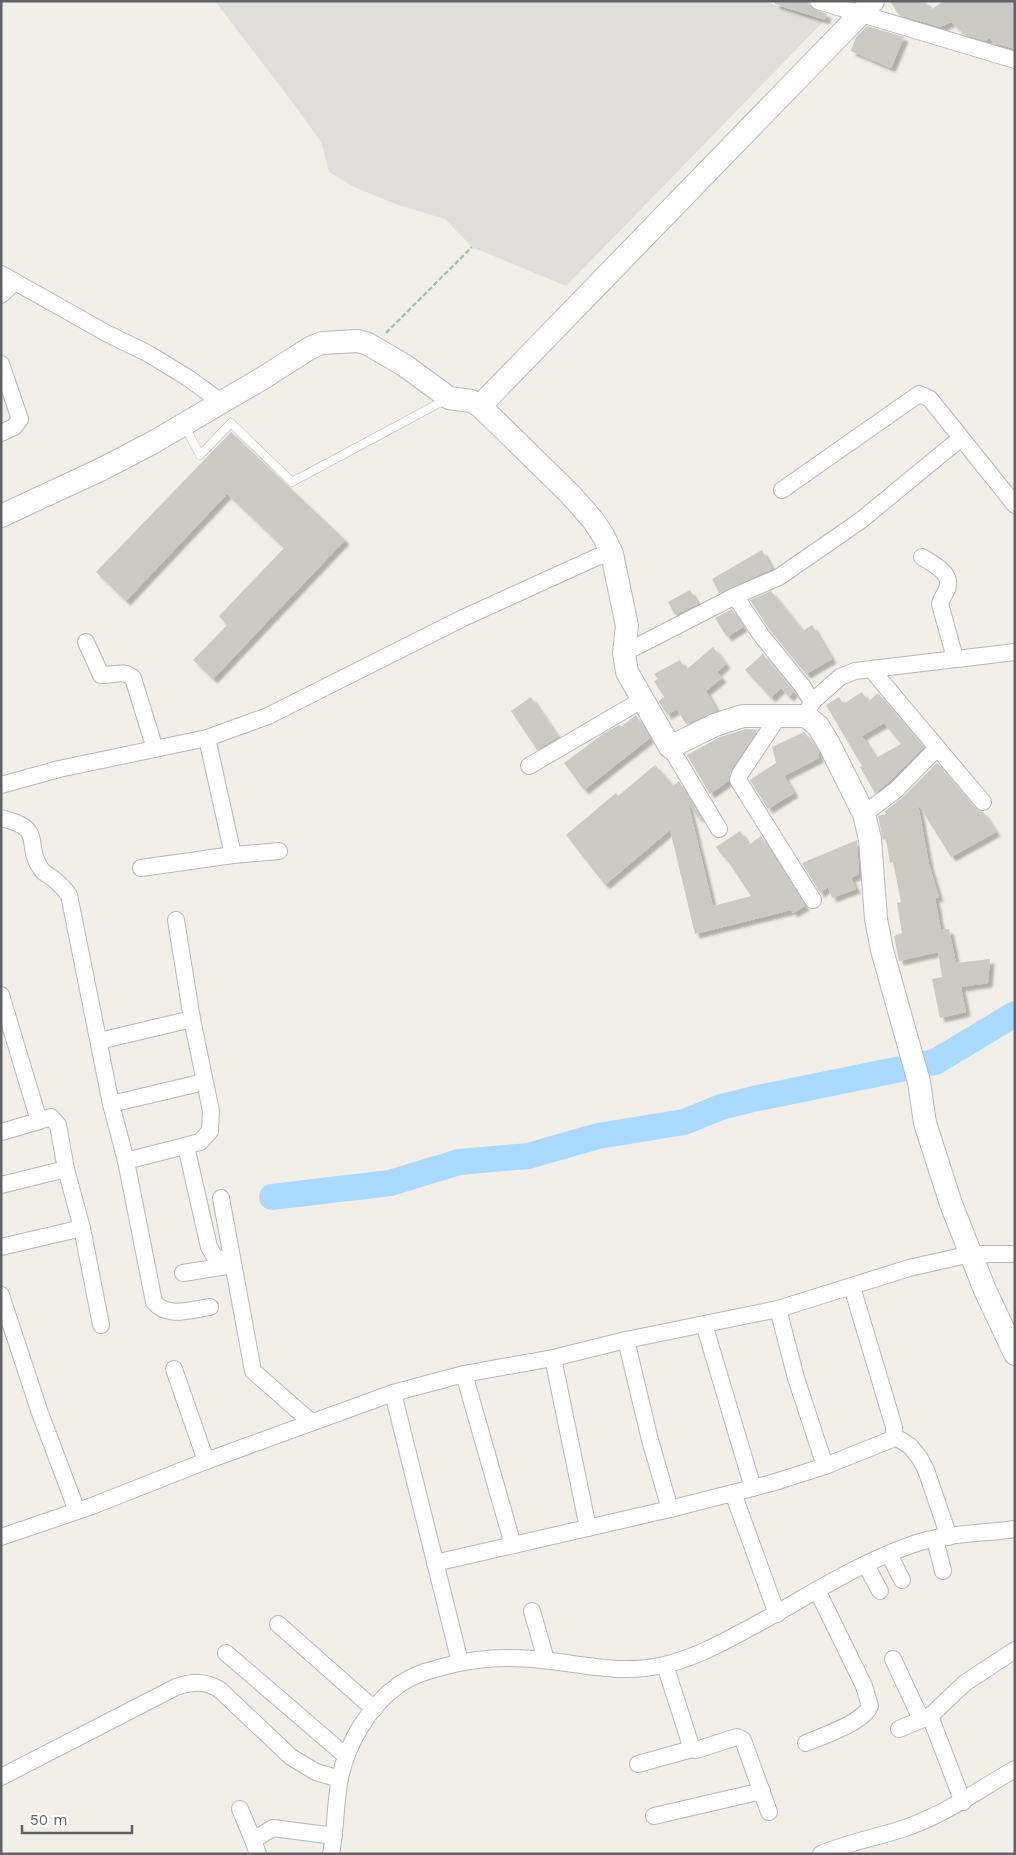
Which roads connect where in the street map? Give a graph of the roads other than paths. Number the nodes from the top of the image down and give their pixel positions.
1 (818, 1) edge
2 (867, 8) edge
3 (1015, 60) edge
4 (8, 278) edge
5 (1, 295) edge
6 (1, 364) edge
7 (449, 398) junction
8 (221, 402) junction
9 (480, 406) junction
10 (183, 424) junction
11 (1, 433) edge
12 (960, 438) junction
13 (782, 490) dead end
14 (1015, 505) edge
15 (1, 516) edge
16 (612, 554) junction
17 (922, 557) dead end
18 (735, 596) junction
19 (86, 642) dead end
20 (624, 652) junction
21 (1015, 652) edge
22 (955, 658) junction
23 (871, 669) junction
24 (642, 700) junction
25 (809, 709) junction
26 (778, 717) junction
27 (207, 738) junction
28 (670, 747) junction
29 (937, 748) junction
30 (155, 749) junction
31 (529, 766) dead end
32 (1, 785) edge
33 (983, 802) dead end
34 (864, 814) junction
35 (1, 818) edge
36 (719, 829) dead end
37 (279, 851) dead end
38 (233, 855) junction
39 (141, 868) dead end
40 (813, 900) dead end
41 (176, 920) dead end
42 (1, 995) edge
43 (192, 1019) junction
44 (100, 1041) junction
45 (204, 1082) junction
46 (111, 1104) junction
47 (38, 1121) junction
48 (1, 1132) edge
49 (186, 1146) junction
50 (126, 1161) junction
51 (66, 1169) junction
52 (1, 1185) edge
53 (221, 1198) dead end
54 (82, 1228) junction
55 (1, 1247) edge
56 (971, 1254) junction
57 (1015, 1254) edge
58 (233, 1261) junction
59 (183, 1273) dead end
60 (852, 1287) junction
61 (1, 1296) edge
62 (210, 1307) dead end
63 (778, 1309) junction
64 (102, 1324) dead end
65 (704, 1324) junction
66 (626, 1340) junction
67 (1015, 1354) edge
68 (553, 1358) junction
69 (174, 1368) dead end
70 (464, 1374) junction
71 (393, 1393) junction
72 (311, 1422) junction
73 (894, 1436) junction
74 (206, 1461) junction
75 (825, 1466) junction
76 (753, 1488) junction
77 (733, 1493) junction
78 (670, 1509) junction
79 (77, 1511) junction
80 (588, 1528) junction
81 (1015, 1530) edge
82 (1, 1537) edge
83 (942, 1538) junction
84 (513, 1545) junction
85 (889, 1554) junction
86 (435, 1563) junction
87 (866, 1566) junction
88 (943, 1571) dead end
89 (902, 1580) dead end
90 (817, 1590) junction
91 (880, 1591) dead end
92 (532, 1611) dead end
93 (777, 1614) junction
94 (278, 1624) dead end
95 (1015, 1650) edge
96 (226, 1654) dead end
97 (893, 1659) dead end
98 (546, 1660) junction
99 (460, 1662) junction
100 (666, 1668) junction
101 (374, 1709) junction
102 (925, 1717) junction
103 (899, 1729) dead end
104 (806, 1743) dead end
105 (692, 1749) junction
106 (346, 1756) junction
107 (638, 1764) dead end
108 (1015, 1769) edge
109 (1, 1777) edge
110 (340, 1779) junction
111 (762, 1791) junction
112 (963, 1802) junction
113 (240, 1809) dead end
114 (770, 1812) dead end
115 (654, 1816) dead end
116 (334, 1836) junction
117 (255, 1847) edge
118 (332, 1854) edge
119 (821, 1854) edge

1 - 2 street
2 - 3 street
2 - 9 street
4 - 5 street
4 - 8 street
6 - 11 street
7 - 8 street
7 - 9 street
7 - 10 lane
8 - 10 street
9 - 16 street
10 - 15 street
12 - 13 street
12 - 14 street
12 - 18 street
16 - 20 street
16 - 27 street
17 - 22 street
18 - 20 street
18 - 25 street
19 - 30 street
20 - 24 street
21 - 22 street
22 - 23 street
23 - 25 street
23 - 29 street
24 - 28 street
24 - 31 street
25 - 26 street
25 - 34 street
26 - 28 street
26 - 40 street
27 - 30 street
27 - 38 street
28 - 36 street
29 - 33 street
29 - 34 street
30 - 32 street
34 - 56 street
35 - 44 street
37 - 38 street
38 - 39 street
41 - 43 street
42 - 47 street
43 - 44 street
43 - 45 street
44 - 46 street
45 - 46 street
45 - 49 street
46 - 50 street
47 - 48 street
47 - 51 street
49 - 50 street
49 - 58 street
50 - 62 street
51 - 52 street
51 - 54 street
53 - 58 street
54 - 55 street
54 - 64 street
56 - 57 street
56 - 60 street
56 - 67 street
58 - 59 street
58 - 72 street
60 - 63 street
60 - 73 street
61 - 79 street
63 - 65 street
63 - 75 street
65 - 66 street
65 - 76 street
66 - 68 street
66 - 78 street
68 - 70 street
68 - 80 street
69 - 74 street
70 - 71 street
70 - 84 street
71 - 72 street
71 - 86 street
72 - 74 street
73 - 75 street
73 - 83 street
74 - 79 street
75 - 76 street
76 - 77 street
77 - 78 street
77 - 93 street
78 - 80 street
79 - 82 street
80 - 84 street
81 - 83 street
83 - 85 street
83 - 88 street
84 - 86 street
85 - 87 street
85 - 89 street
86 - 99 street
87 - 90 street
87 - 91 street
90 - 93 street
90 - 104 street
92 - 98 street
93 - 100 street
94 - 101 street
95 - 102 street
96 - 106 street
97 - 102 street
98 - 99 street
98 - 100 street
99 - 101 street
100 - 105 street
101 - 106 street
102 - 103 street
102 - 112 street
105 - 107 street
105 - 111 street
106 - 110 street
108 - 112 street
109 - 110 street
110 - 116 street
111 - 114 street
111 - 115 street
112 - 119 street
113 - 117 street
116 - 117 street
116 - 118 street

